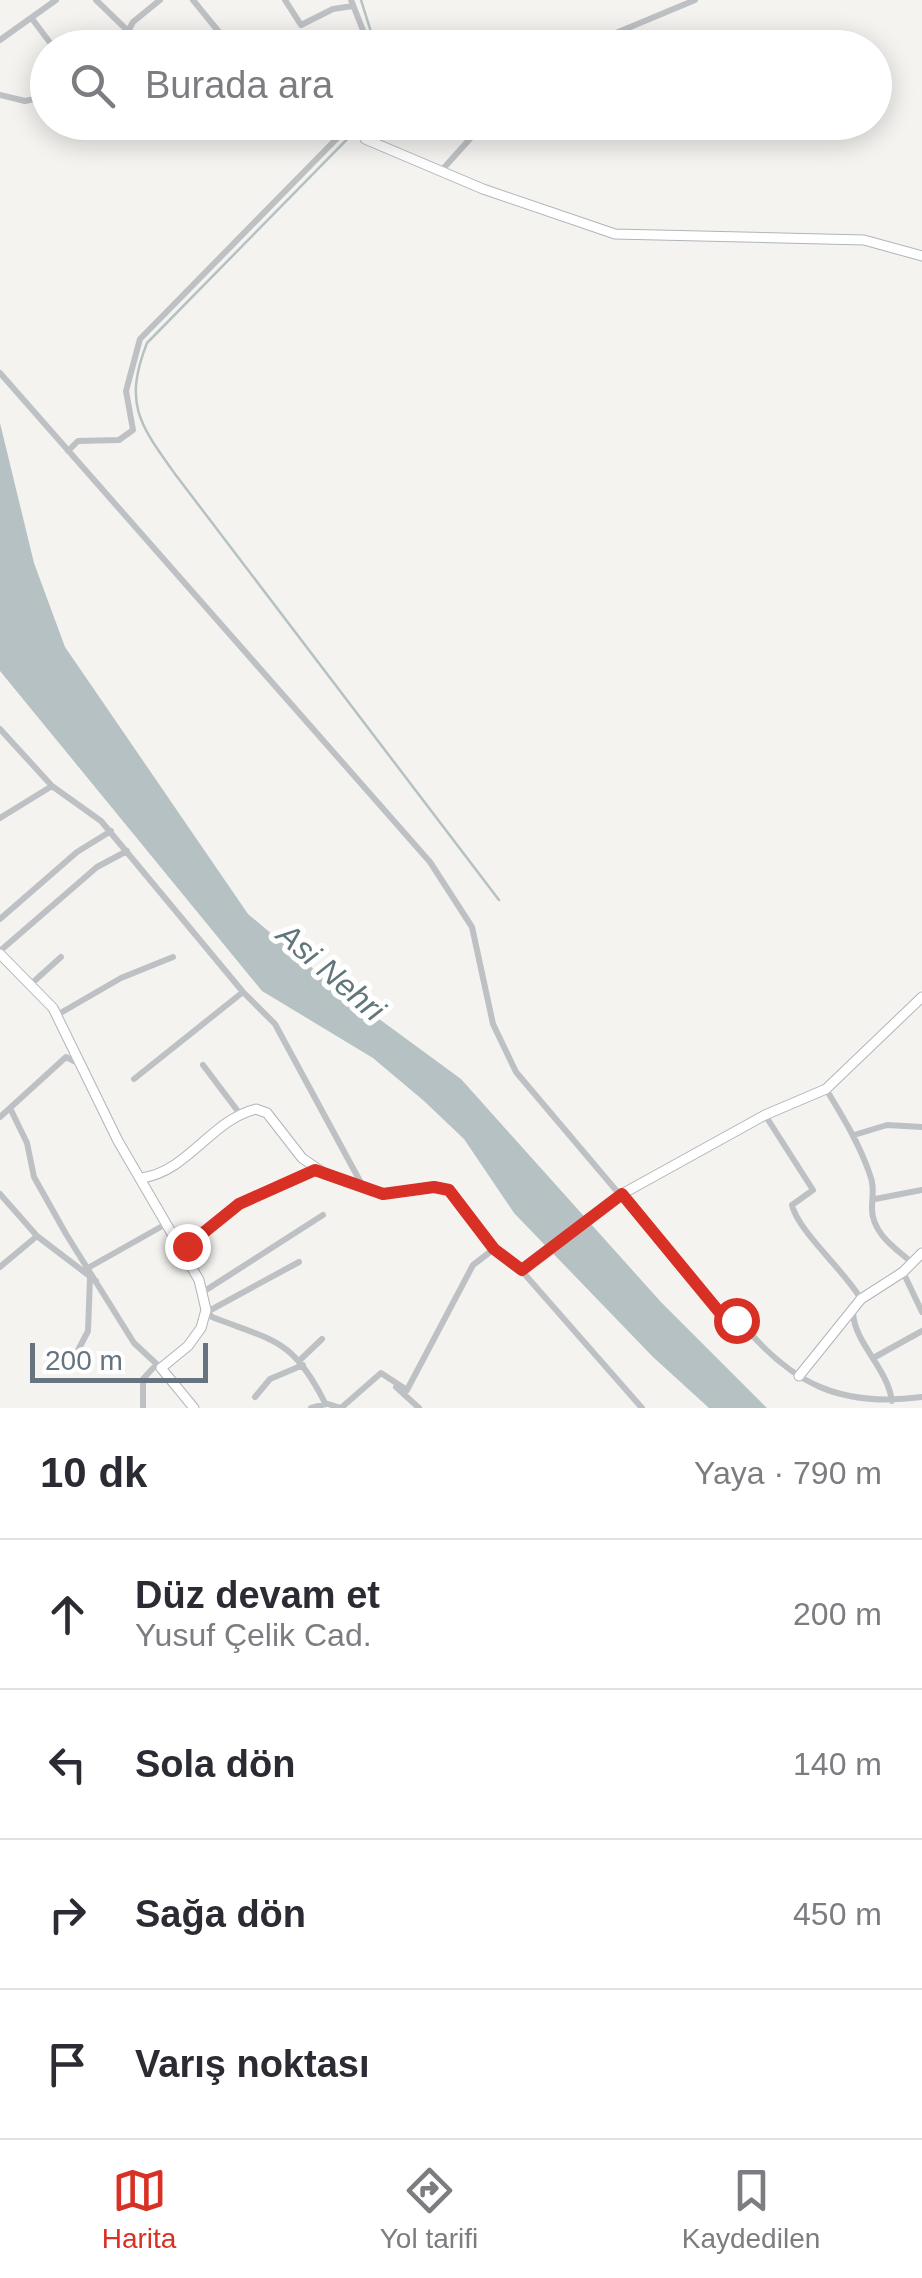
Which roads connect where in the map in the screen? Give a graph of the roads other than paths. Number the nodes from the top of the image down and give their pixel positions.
1 (56, 0) edge
2 (96, 0) edge
3 (160, 0) edge
4 (193, 0) edge
5 (285, 0) edge
6 (695, 0) edge
7 (352, 3) edge
8 (33, 20) junction
9 (40, 30) edge
10 (128, 30) joint
11 (217, 30) edge
12 (363, 30) edge
13 (623, 30) edge
14 (0, 40) edge
15 (0, 95) edge
16 (30, 100) edge
17 (338, 140) edge
18 (370, 140) edge
19 (468, 140) edge
20 (442, 170) junction
21 (922, 256) edge
22 (0, 373) edge
23 (68, 451) junction
24 (0, 730) edge
25 (52, 786) junction
26 (0, 818) edge
27 (111, 832) junction
28 (128, 851) junction
29 (0, 919) edge
30 (0, 952) edge
31 (61, 957) dead end
32 (174, 957) dead end
33 (31, 984) junction
34 (243, 992) junction
35 (922, 998) edge
36 (58, 1015) junction
37 (203, 1065) dead end
38 (85, 1067) junction
39 (134, 1078) dead end
40 (826, 1089) junction
41 (10, 1108) junction
42 (240, 1114) junction
43 (765, 1115) junction
44 (0, 1117) edge
45 (922, 1127) edge
46 (854, 1136) junction
47 (315, 1170) junction
48 (141, 1178) junction
49 (361, 1184) junction
50 (922, 1190) edge
51 (0, 1194) edge
52 (618, 1196) junction
53 (875, 1200) junction
54 (323, 1216) dead end
55 (167, 1223) junction
56 (66, 1234) junction
57 (37, 1236) junction
58 (54, 1248) junction
59 (182, 1249) junction
60 (494, 1249) junction
61 (922, 1252) edge
62 (298, 1262) dead end
63 (911, 1262) junction
64 (0, 1266) edge
65 (524, 1269) junction
66 (903, 1272) junction
67 (92, 1276) junction
68 (203, 1292) junction
69 (858, 1302) junction
70 (207, 1311) junction
71 (922, 1312) edge
72 (922, 1332) edge
73 (322, 1340) dead end
74 (875, 1357) junction
75 (73, 1360) dead end
76 (301, 1362) junction
77 (158, 1367) junction
78 (799, 1376) junction
79 (395, 1386) junction
80 (922, 1396) edge
81 (255, 1397) dead end
82 (892, 1401) junction
83 (328, 1405) edge
84 (143, 1408) edge
85 (194, 1408) edge
86 (312, 1408) edge
87 (341, 1408) edge
88 (419, 1408) edge
89 (642, 1408) edge

1 - 8 street
2 - 10 street
3 - 10 street
4 - 11 street
5 - 7 street
6 - 13 street
7 - 12 street
8 - 9 street
8 - 14 street
15 - 16 street
17 - 23 street
18 - 20 street
19 - 20 street
20 - 21 street
22 - 23 street
23 - 52 street
24 - 25 street
25 - 26 street
25 - 27 street
27 - 28 street
27 - 29 street
28 - 30 street
28 - 34 street
30 - 33 street
31 - 33 street
32 - 36 street
33 - 36 street
34 - 39 street
34 - 49 street
35 - 40 street
36 - 38 street
37 - 42 street
38 - 41 street
38 - 48 street
40 - 43 street
40 - 46 street
41 - 44 street
41 - 56 street
42 - 47 street
42 - 48 street
43 - 52 street
43 - 69 street
45 - 46 street
46 - 53 street
47 - 49 street
47 - 59 street
48 - 55 street
49 - 60 street
50 - 53 street
51 - 57 street
52 - 65 street
52 - 78 street
53 - 63 street
54 - 68 street
55 - 59 street
55 - 67 street
56 - 58 street
56 - 67 street
57 - 58 street
57 - 64 street
58 - 67 street
59 - 68 street
60 - 65 street
60 - 79 street
61 - 63 street
62 - 70 street
63 - 66 street
65 - 89 street
66 - 69 street
66 - 71 street
67 - 75 street
67 - 77 street
68 - 70 street
69 - 74 street
69 - 78 street
70 - 76 street
70 - 77 street
72 - 74 street
73 - 76 street
74 - 82 street
76 - 81 street
76 - 83 street
77 - 84 street
77 - 85 street
78 - 82 street
79 - 87 street
79 - 88 street
80 - 82 street
83 - 86 street
83 - 87 street

